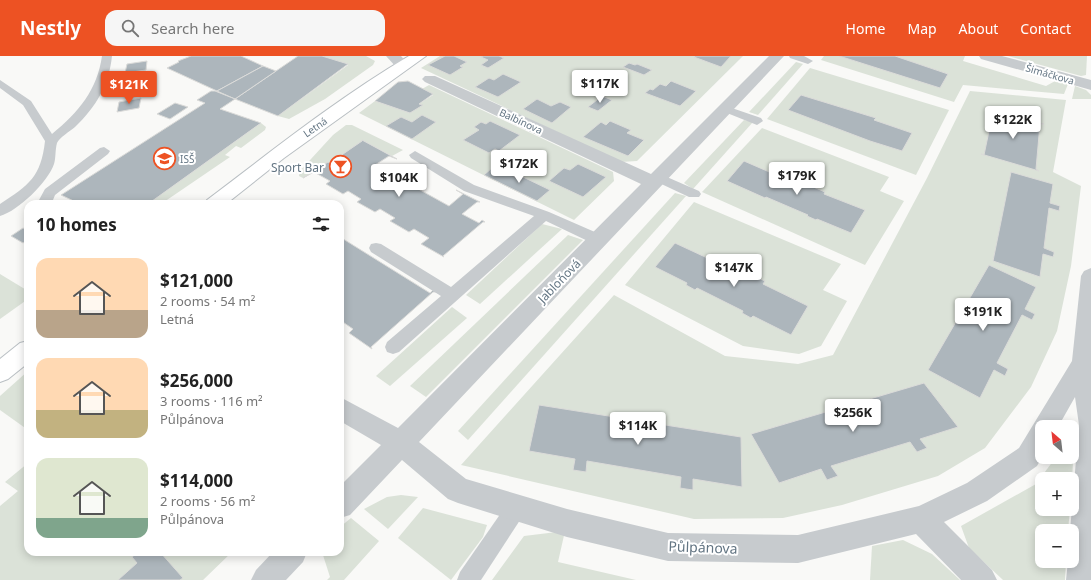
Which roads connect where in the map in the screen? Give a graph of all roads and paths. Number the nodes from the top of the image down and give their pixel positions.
1 (107, 56) edge
2 (419, 56) edge
3 (794, 56) edge
4 (986, 56) edge
5 (773, 57) edge
6 (398, 61) edge
7 (808, 61) dead end
8 (430, 79) dead end
9 (0, 83) edge
10 (1091, 85) edge
11 (726, 109) junction
12 (757, 120) dead end
13 (51, 141) junction
14 (104, 151) dead end
15 (415, 155) dead end
16 (657, 181) junction
17 (694, 194) dead end
18 (46, 200) edge
19 (219, 200) edge
20 (0, 211) edge
21 (544, 215) junction
22 (599, 240) junction
23 (376, 248) dead end
24 (1091, 276) edge
25 (452, 295) junction
26 (393, 347) dead end
27 (24, 353) edge
28 (1087, 365) edge
29 (0, 372) edge
30 (344, 410) edge
31 (1050, 420) edge
32 (1091, 423) edge
33 (1091, 427) edge
34 (401, 443) junction
35 (1035, 445) edge
36 (344, 500) edge
37 (517, 508) junction
38 (922, 518) junction
39 (289, 556) edge
40 (266, 580) edge
41 (468, 580) edge
42 (982, 580) edge
43 (1081, 580) edge

1 - 13 lane
2 - 6 street, Letná
3 - 7 lane
4 - 10 street, Šimáčkova
5 - 11 street, Jabloňová
6 - 19 street, Letná
8 - 16 street, Balbínova
9 - 13 lane
11 - 12 lane
11 - 16 street, Jabloňová
13 - 20 lane
14 - 18 lane
15 - 21 lane
16 - 17 lane
16 - 22 street, Jabloňová
21 - 22 lane
21 - 25 lane
22 - 34 street, Jabloňová
23 - 25 lane
24 - 28 street
25 - 26 lane
27 - 29 street
28 - 31 street
28 - 32 street
30 - 34 street, Půlpánova
33 - 43 street
34 - 36 street, Jabloňová
34 - 37 street, Půlpánova
35 - 38 street, Půlpánova
37 - 38 street, Půlpánova
37 - 41 lane
38 - 42 street
39 - 40 street

